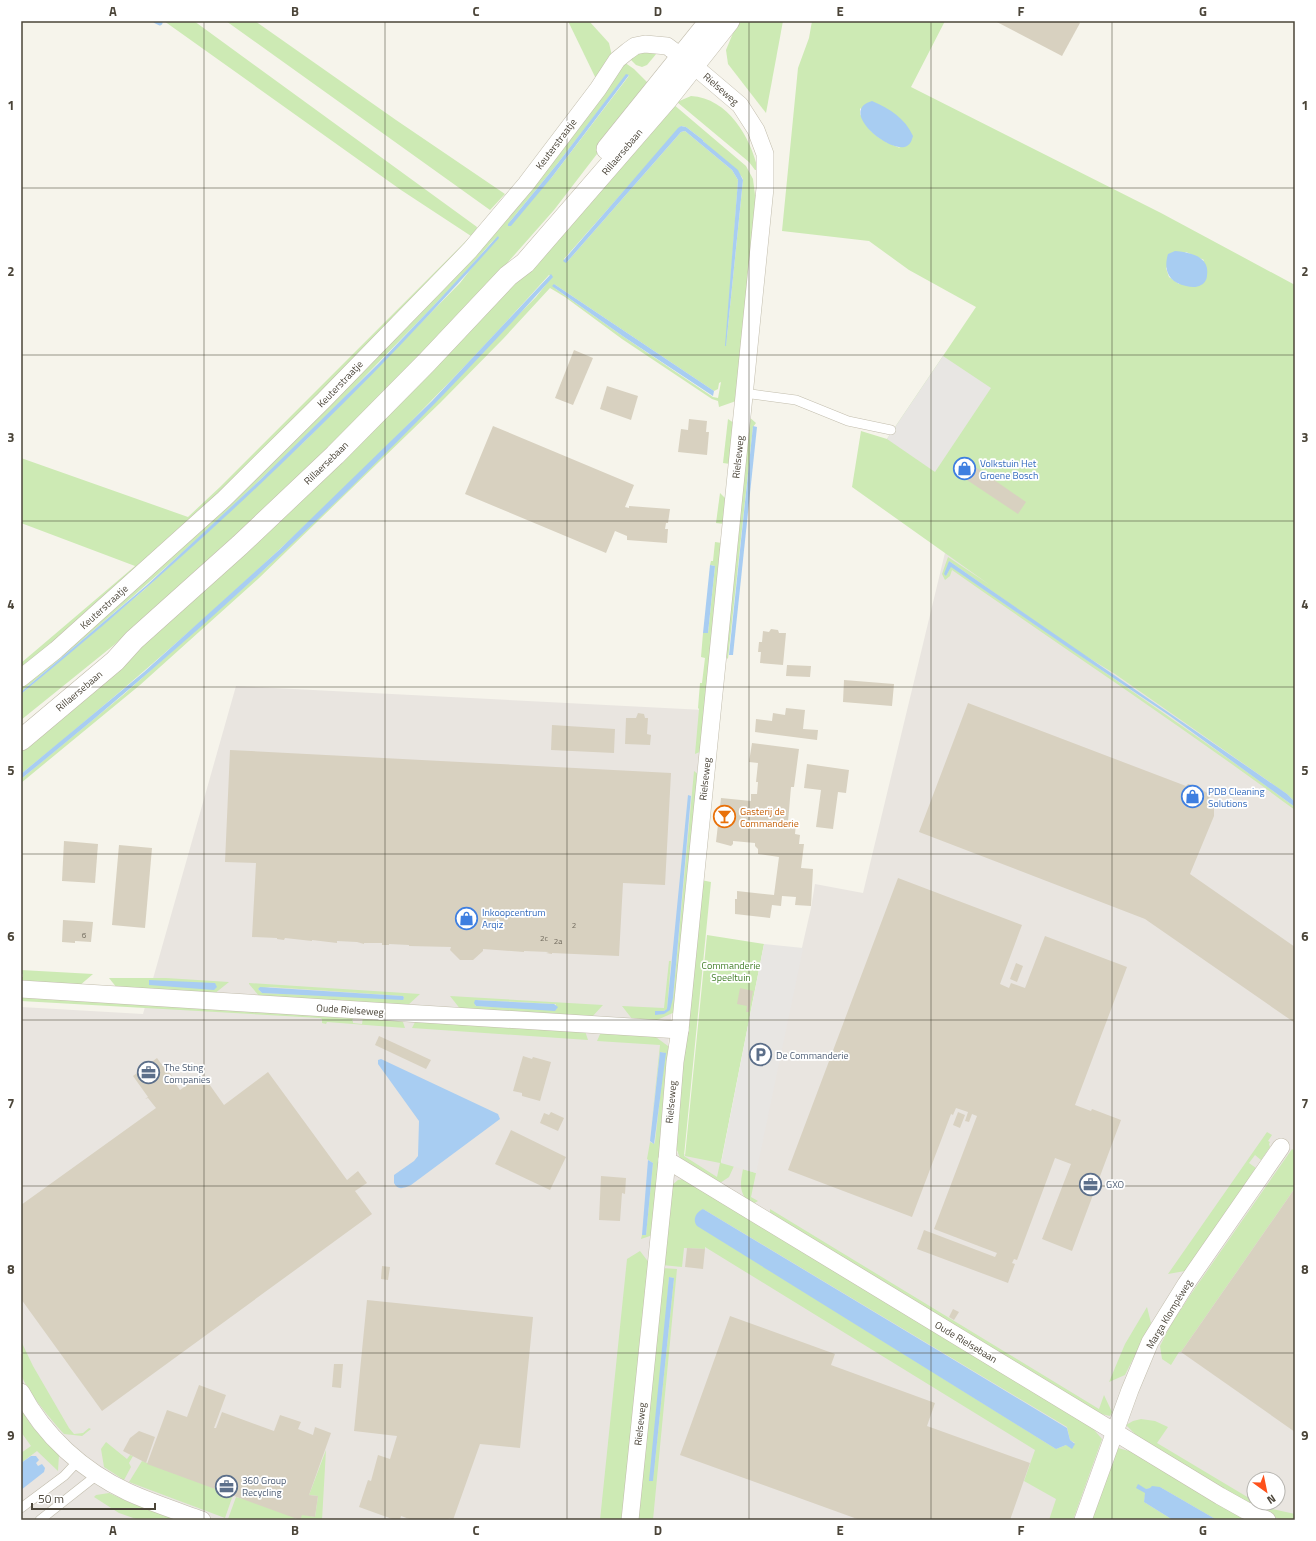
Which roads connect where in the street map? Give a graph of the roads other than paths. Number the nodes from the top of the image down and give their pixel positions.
1 (710, 21) edge
2 (729, 21) edge
3 (622, 56) joint
4 (688, 61) junction
5 (744, 394) junction
6 (891, 430) dead end
7 (134, 640) junction
8 (21, 678) edge
9 (21, 725) edge
10 (21, 740) edge
11 (21, 989) edge
12 (680, 1030) junction
13 (1281, 1147) dead end
14 (667, 1160) junction
15 (21, 1392) edge
16 (1114, 1432) junction
17 (78, 1461) junction
18 (98, 1476) junction
19 (21, 1508) edge
20 (40, 1520) edge
21 (202, 1520) edge
22 (630, 1520) edge
23 (1083, 1520) edge
24 (1267, 1520) edge

1 - 4 street, Rillaersebaan
2 - 4 street, Rillaersebaan
3 - 4 street, Rielseweg
3 - 8 street, Keuterstraatje
4 - 5 street, Rielseweg
4 - 7 street, Rillaersebaan
5 - 6 lane
5 - 12 street, Rielseweg
7 - 9 street, Rillaersebaan
7 - 10 street, Rillaersebaan
11 - 12 street, Oude Rielseweg
12 - 14 street, Rielseweg
13 - 16 street, Marga Klompéweg
14 - 16 street, Oude Rielsebaan
14 - 22 street, Rielseweg
15 - 17 street
16 - 23 street, Marga Klompéweg
16 - 24 street, Oude Rielsebaan
17 - 18 street
17 - 19 lane
18 - 20 lane
18 - 21 street

